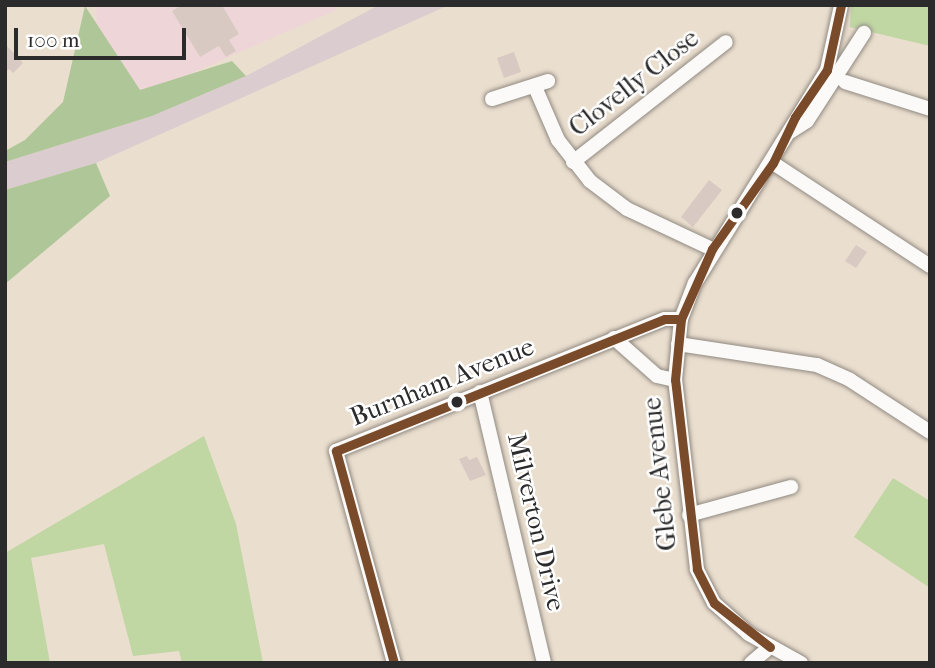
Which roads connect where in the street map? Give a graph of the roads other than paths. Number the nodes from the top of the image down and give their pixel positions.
1 (841, 5) edge
2 (864, 33) dead end
3 (726, 42) dead end
4 (845, 82) dead end
5 (492, 99) dead end
6 (930, 109) edge
7 (790, 132) junction
8 (573, 162) junction
9 (774, 163) junction
10 (712, 249) junction
11 (930, 266) edge
12 (681, 319) junction
13 (614, 338) junction
14 (678, 344) junction
15 (675, 380) junction
16 (480, 392) junction
17 (930, 432) edge
18 (791, 487) dead end
19 (689, 515) junction
20 (770, 647) junction
21 (394, 663) edge
22 (544, 663) edge
23 (751, 663) edge
24 (802, 663) edge

1 - 7 street, Glebe Avenue
2 - 7 street, Glebe Avenue
3 - 8 street, Clovelly Close
4 - 6 street
5 - 8 street
7 - 9 street, Glebe Avenue
8 - 10 street
9 - 10 street, Glebe Avenue
9 - 11 street
10 - 12 street, Glebe Avenue
12 - 13 street, Burnham Avenue
12 - 14 street, Glebe Avenue
13 - 15 street
13 - 16 street, Burnham Avenue
14 - 15 street, Glebe Avenue
14 - 17 street
15 - 19 street, Glebe Avenue
16 - 21 street, Burnham Avenue
16 - 22 street, Milverton Drive
18 - 19 street
19 - 20 street, Glebe Avenue
20 - 23 street
20 - 24 street, Glebe Avenue

